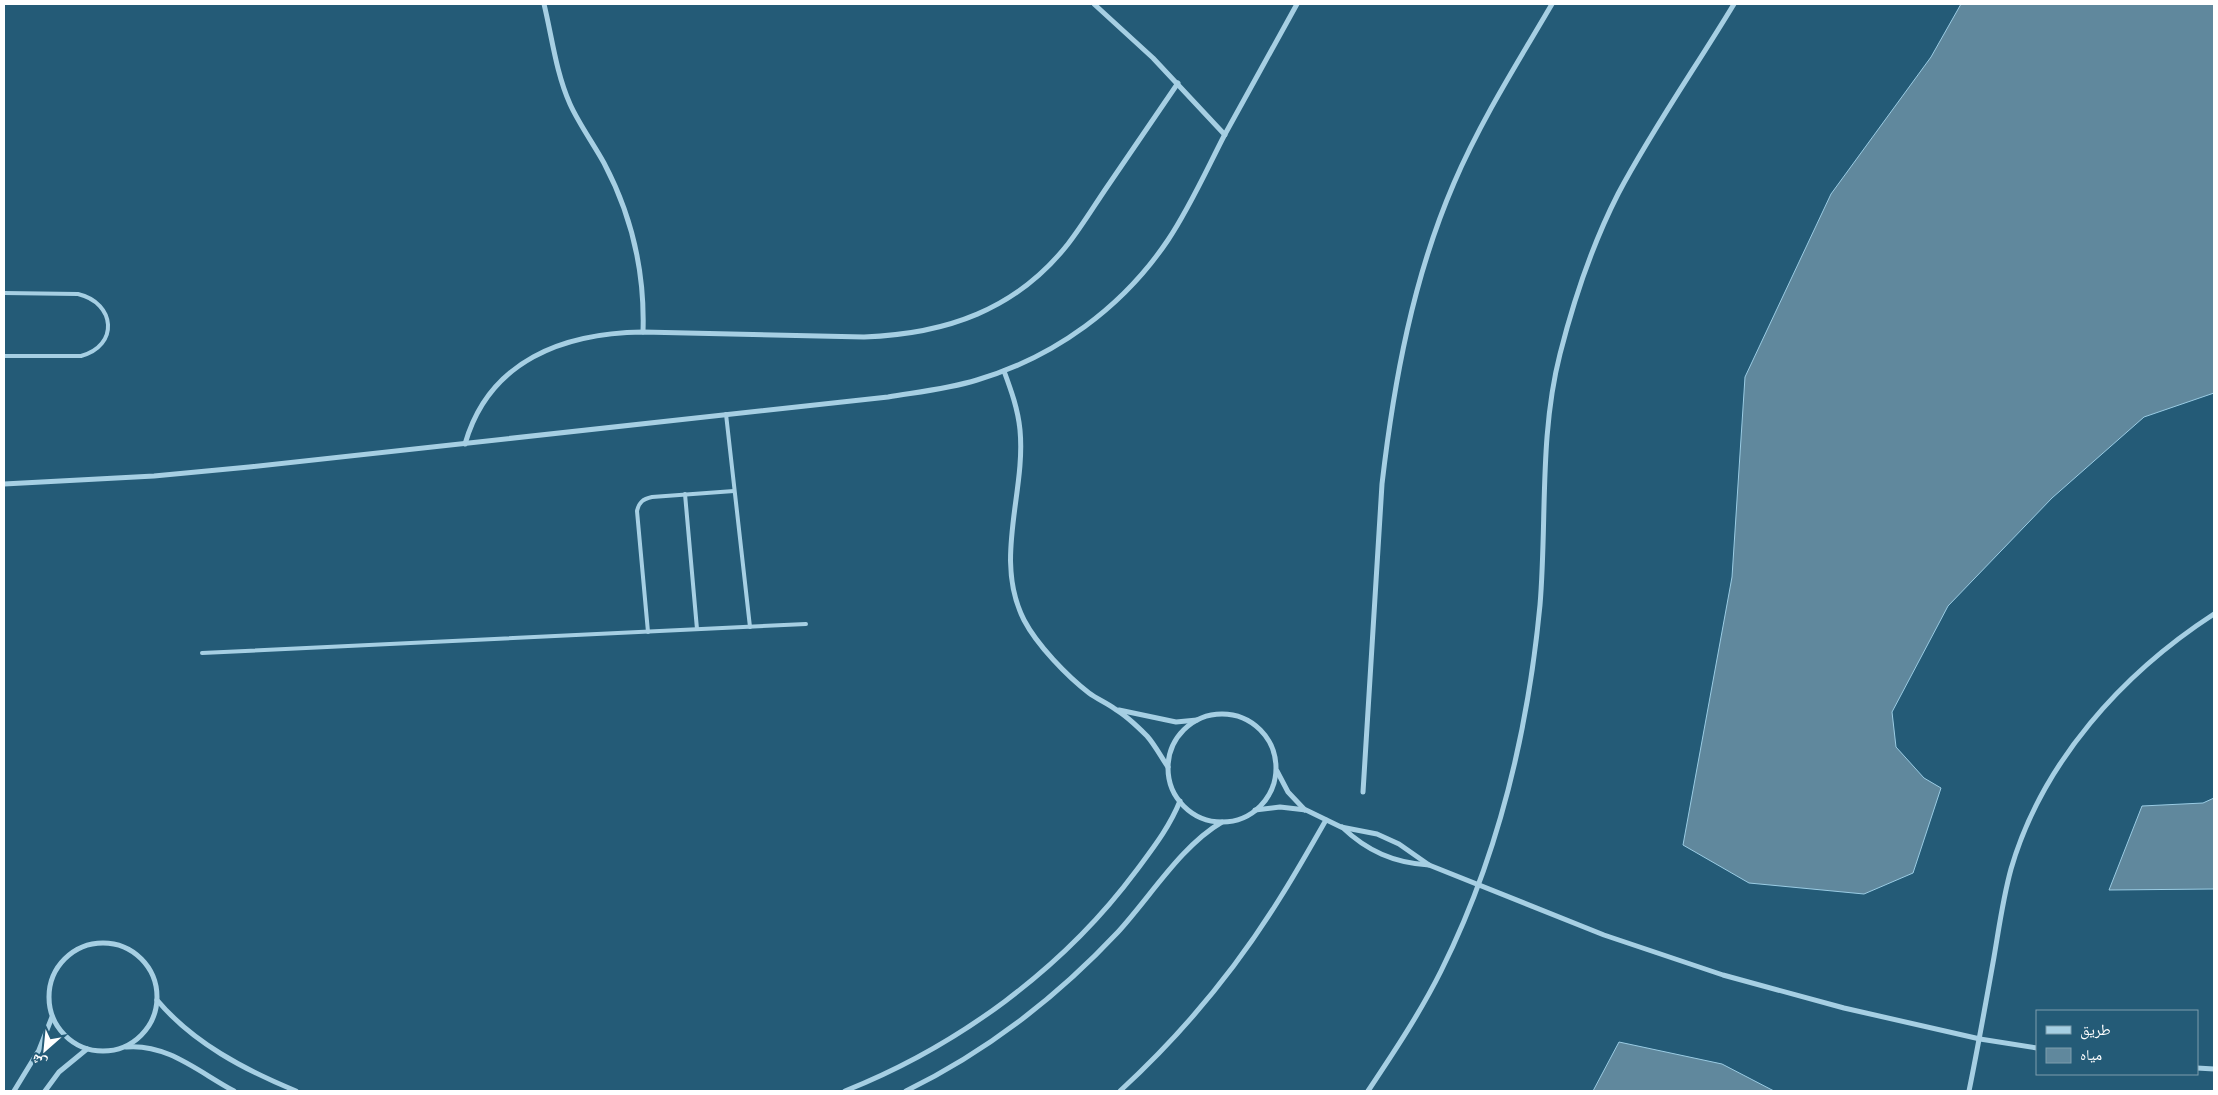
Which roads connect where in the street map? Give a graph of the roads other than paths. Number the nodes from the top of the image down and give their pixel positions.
1 (544, 4) edge
2 (1094, 4) edge
3 (1297, 4) edge
4 (1552, 4) edge
5 (1734, 4) edge
6 (1178, 83) junction
7 (1225, 135) junction
8 (4, 292) edge
9 (643, 332) junction
10 (4, 356) edge
11 (1004, 371) junction
12 (726, 414) junction
13 (465, 444) junction
14 (4, 484) edge
15 (734, 491) junction
16 (685, 494) junction
17 (2214, 614) edge
18 (806, 624) dead end
19 (750, 627) junction
20 (697, 629) junction
21 (648, 632) junction
22 (202, 653) dead end
23 (1116, 709) junction
24 (1199, 719) junction
25 (1168, 767) junction
26 (1276, 768) junction
27 (1362, 792) dead end
28 (1180, 801) junction
29 (1255, 810) junction
30 (1306, 810) junction
31 (1326, 820) junction
32 (1222, 822) junction
33 (1341, 827) junction
34 (1429, 865) junction
35 (1479, 885) junction
36 (157, 1000) junction
37 (52, 1016) junction
38 (1980, 1039) junction
39 (123, 1047) junction
40 (87, 1048) junction
41 (2036, 1048) edge
42 (2198, 1068) edge
43 (2214, 1069) edge
44 (14, 1091) edge
45 (45, 1091) edge
46 (234, 1091) edge
47 (296, 1091) edge
48 (846, 1091) edge
49 (906, 1091) edge
50 (1120, 1091) edge
51 (1368, 1091) edge
52 (1969, 1091) edge

1 - 9 street
2 - 6 street
3 - 7 street
4 - 27 street
5 - 35 street
6 - 7 street
6 - 9 street
7 - 11 street
8 - 10 lane
9 - 13 street
11 - 12 street
11 - 23 street
12 - 13 street
12 - 15 lane
13 - 14 street
15 - 16 lane
15 - 19 lane
16 - 20 lane
16 - 21 lane
17 - 38 street
18 - 19 lane
19 - 20 lane
20 - 21 lane
21 - 22 lane
23 - 24 street
23 - 25 street
24 - 25 street
24 - 26 street
25 - 28 street
26 - 29 street
26 - 30 street
28 - 32 street
28 - 48 street
29 - 30 street
29 - 32 street
30 - 31 street
31 - 33 street
31 - 50 street
32 - 49 street
33 - 34 street
33 - 34 street
34 - 35 street
35 - 38 street
35 - 51 street
36 - 37 street
36 - 39 street
36 - 47 street
37 - 40 street
37 - 44 street
38 - 41 street
38 - 52 street
39 - 40 street
39 - 46 street
40 - 45 street
42 - 43 street

